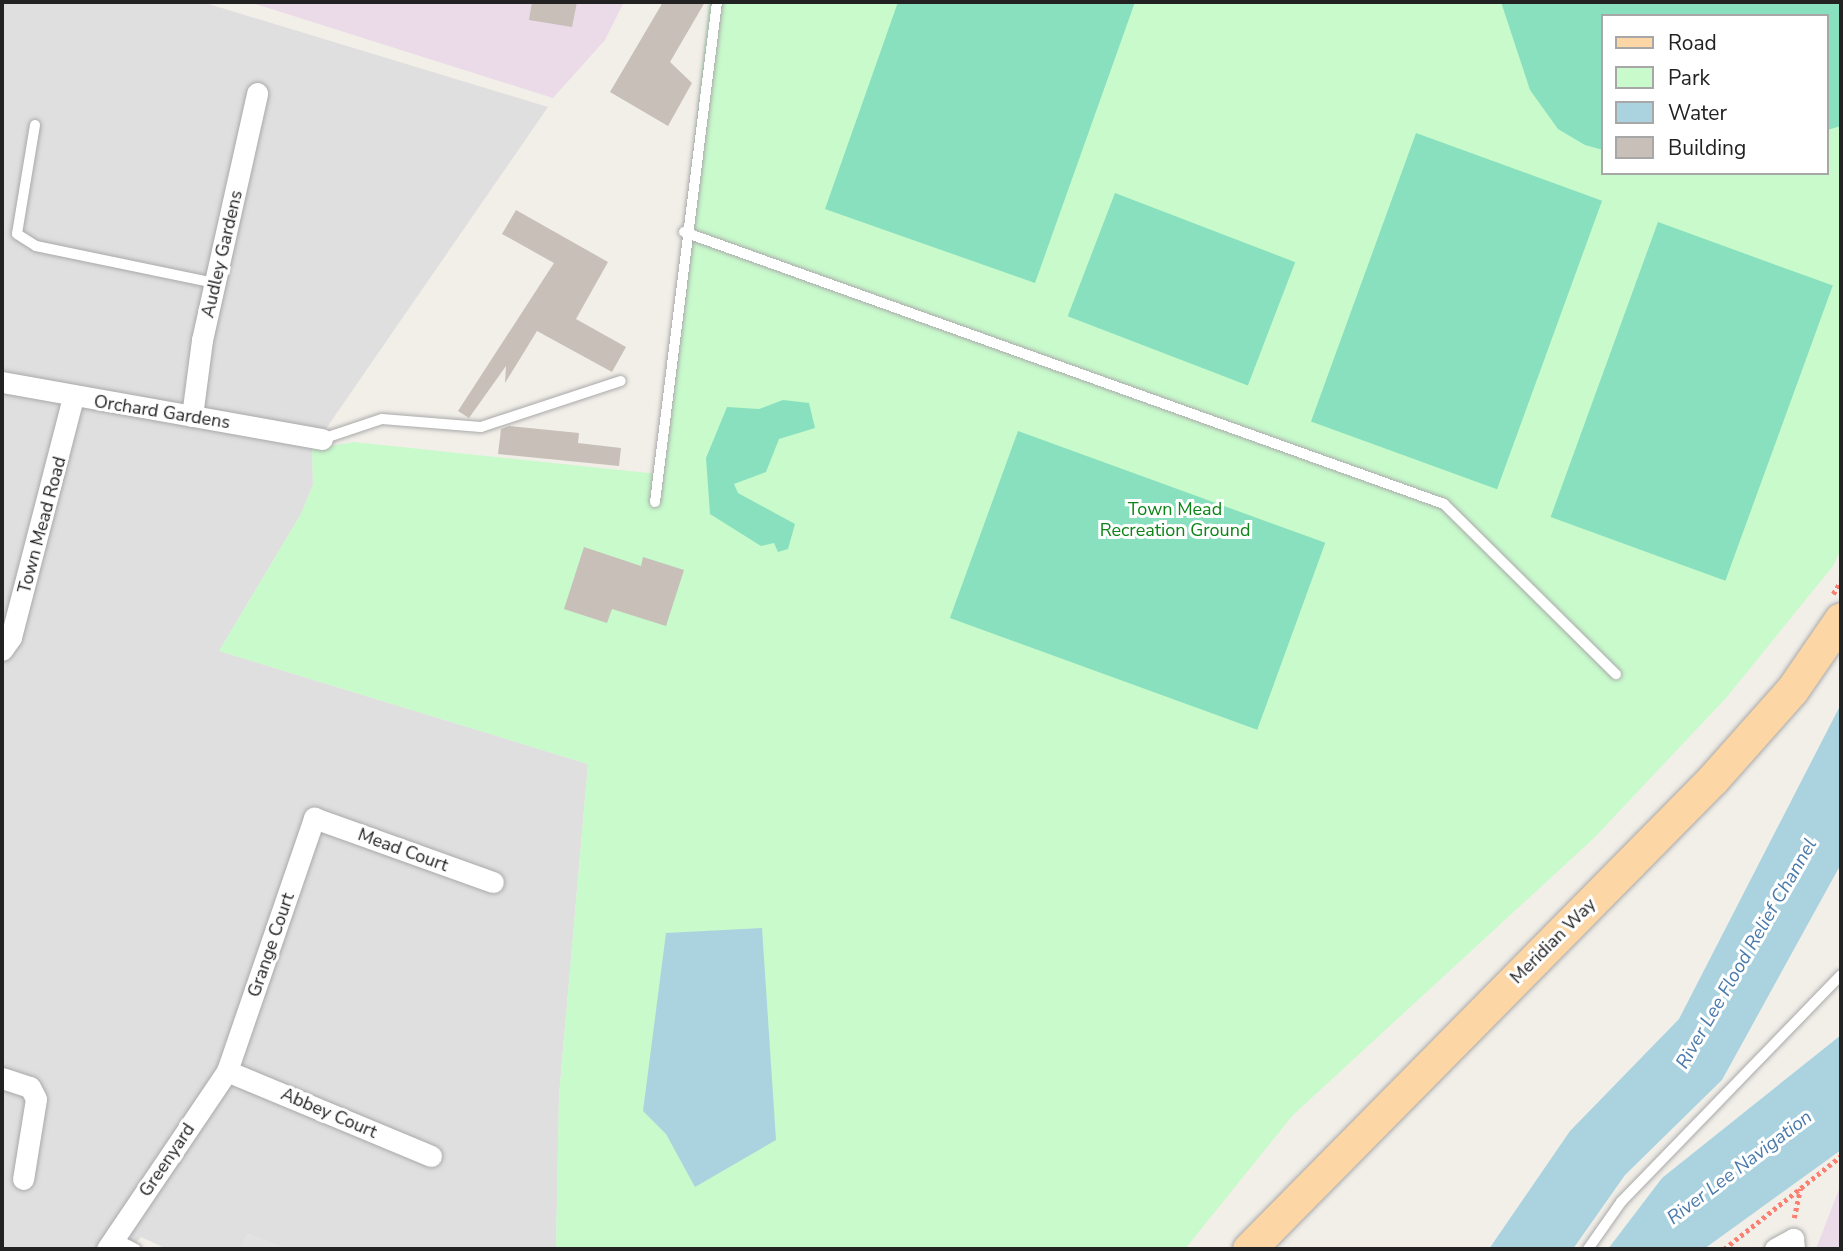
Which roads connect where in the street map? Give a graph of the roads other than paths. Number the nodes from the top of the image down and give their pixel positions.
1 (717, 2) edge
2 (257, 93) dead end
3 (35, 125) dead end
4 (684, 232) junction
5 (215, 283) junction
6 (621, 381) dead end
7 (2, 382) edge
8 (73, 398) junction
9 (192, 415) junction
10 (322, 439) joint
11 (655, 502) dead end
12 (1841, 620) edge
13 (2, 650) edge
14 (1616, 674) dead end
15 (314, 818) joint
16 (493, 882) dead end
17 (1841, 975) edge
18 (227, 1071) junction
19 (2, 1078) edge
20 (431, 1156) dead end
21 (23, 1179) dead end
22 (111, 1244) edge
23 (1253, 1244) edge
24 (136, 1249) edge
25 (1588, 1249) edge

1 - 4 lane
2 - 5 street, Audley Gardens
3 - 5 lane
4 - 11 lane
4 - 14 lane
5 - 9 street, Audley Gardens
6 - 10 lane
7 - 8 street, Orchard Gardens
8 - 9 street, Orchard Gardens
8 - 13 street, Town Mead Road
9 - 10 street, Orchard Gardens
12 - 23 main road, Meridian Way
15 - 16 street, Mead Court
15 - 18 street, Grange Court
17 - 25 lane
18 - 20 street, Abbey Court
18 - 22 street, Greenyard
19 - 21 street
22 - 24 lane

